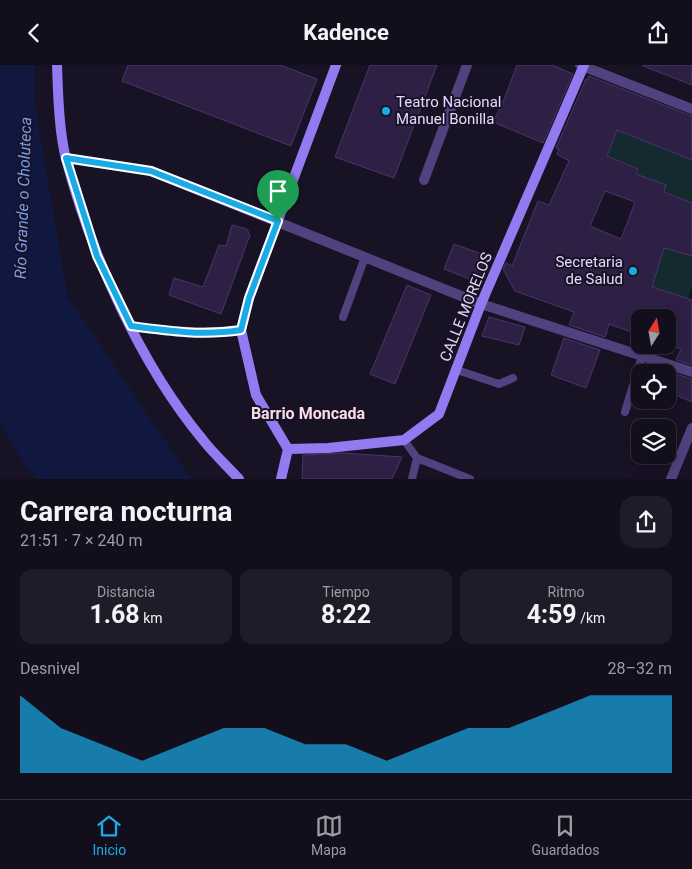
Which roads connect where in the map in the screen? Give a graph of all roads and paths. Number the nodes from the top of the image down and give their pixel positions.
1 (57, 65) edge
2 (336, 65) edge
3 (467, 65) edge
4 (582, 65) edge
5 (692, 109) edge
6 (66, 158) junction
7 (424, 179) dead end
8 (278, 221) junction
9 (364, 257) junction
10 (481, 304) junction
11 (343, 317) dead end
12 (131, 326) junction
13 (241, 330) junction
14 (642, 356) junction
15 (457, 370) junction
16 (692, 372) edge
17 (513, 377) dead end
18 (625, 412) dead end
19 (692, 428) edge
20 (404, 440) junction
21 (288, 449) junction
22 (417, 458) junction
23 (282, 476) edge
24 (239, 479) edge
25 (412, 479) edge
26 (470, 479) edge
27 (671, 479) edge

1 - 6 street
2 - 8 street
3 - 7 street
4 - 5 street
4 - 10 street, CALLE MORELOS
6 - 8 street
6 - 12 street
8 - 9 street
8 - 13 street
9 - 10 street
9 - 11 lane
10 - 14 street
10 - 15 street, CALLE MORELOS
12 - 13 street
12 - 24 street
13 - 21 street
14 - 16 street
14 - 18 lane
15 - 17 lane
15 - 20 street, CALLE MORELOS
19 - 27 street
20 - 21 street
20 - 22 lane
21 - 23 street
22 - 25 lane
22 - 26 lane

